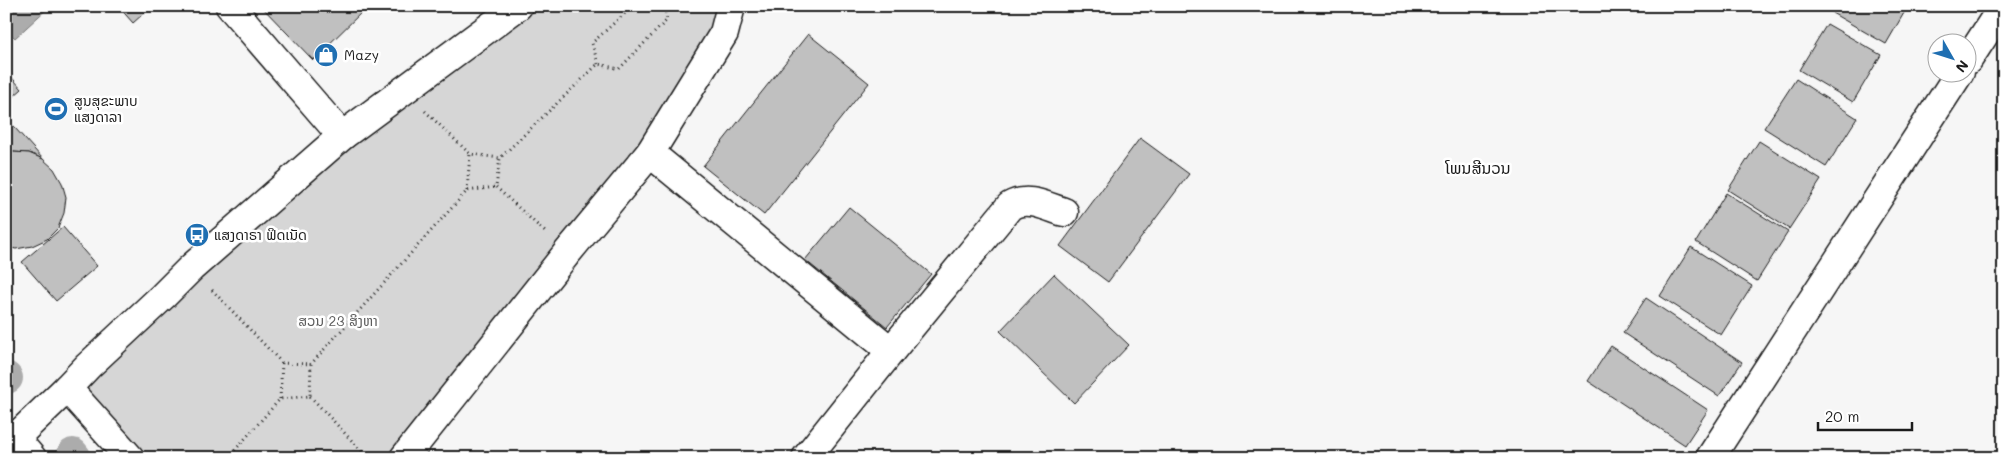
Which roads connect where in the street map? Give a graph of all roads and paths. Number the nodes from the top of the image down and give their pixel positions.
1 (230, 6) edge
2 (518, 6) edge
3 (633, 6) edge
4 (664, 6) edge
5 (731, 6) edge
6 (2003, 6) edge
7 (1978, 45) edge
8 (598, 64) junction
9 (1954, 82) edge
10 (403, 89) junction
11 (342, 136) junction
12 (650, 153) junction
13 (470, 154) junction
14 (500, 158) junction
15 (496, 187) junction
16 (467, 191) junction
17 (1064, 212) dead end
18 (567, 253) junction
19 (191, 268) junction
20 (891, 351) junction
21 (282, 363) junction
22 (311, 364) junction
23 (67, 388) junction
24 (310, 396) junction
25 (280, 399) junction
26 (18, 448) edge
27 (130, 458) edge
28 (228, 458) edge
29 (368, 458) edge
30 (404, 458) edge
31 (806, 458) edge
32 (1710, 458) edge

1 - 11 street
2 - 10 street
3 - 8 path
4 - 8 path
5 - 12 street
6 - 7 street
8 - 14 path
9 - 32 street
10 - 11 street
10 - 13 path
11 - 19 street
12 - 18 street
12 - 20 street
13 - 14 path
13 - 16 path
14 - 15 path
15 - 16 path
15 - 18 path
16 - 22 path
17 - 20 street
18 - 30 street
19 - 21 path
19 - 23 street
20 - 31 street
21 - 22 path
21 - 25 path
22 - 24 path
23 - 26 street
23 - 27 street
24 - 25 path
24 - 29 path
25 - 28 path

